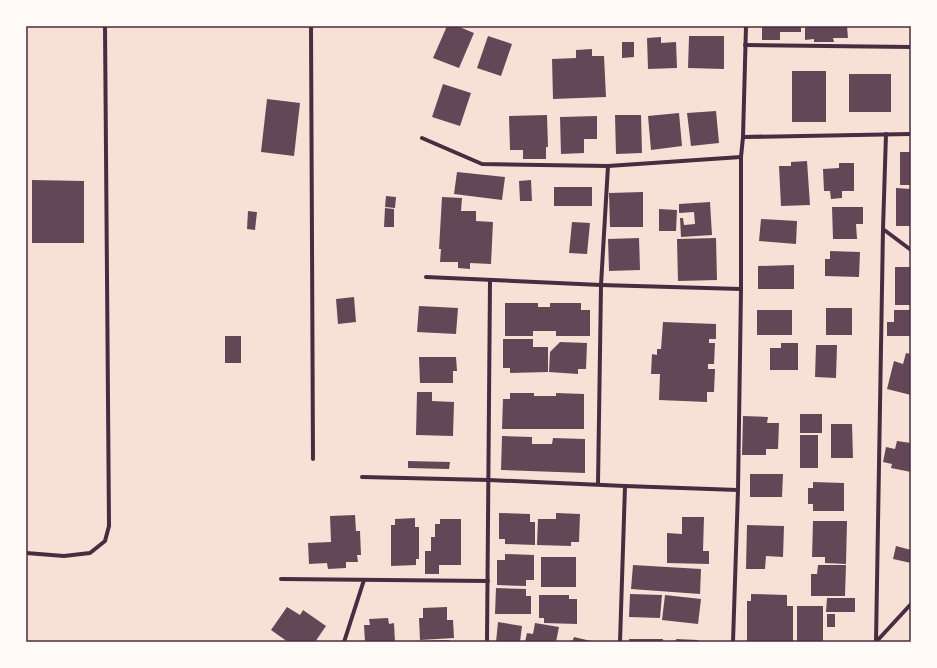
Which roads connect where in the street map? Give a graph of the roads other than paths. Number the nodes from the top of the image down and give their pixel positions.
1 (105, 26) edge
2 (311, 26) edge
3 (746, 26) edge
4 (746, 45) junction
5 (911, 47) edge
6 (886, 134) junction
7 (911, 134) edge
8 (743, 137) junction
9 (422, 138) dead end
10 (741, 157) junction
11 (608, 166) junction
12 (883, 229) junction
13 (911, 250) edge
14 (426, 277) dead end
15 (490, 281) junction
16 (601, 285) junction
17 (741, 290) junction
18 (313, 459) dead end
19 (362, 477) dead end
20 (489, 480) junction
21 (598, 484) junction
22 (625, 486) junction
23 (738, 490) junction
24 (26, 553) edge
25 (281, 579) dead end
26 (364, 580) junction
27 (488, 581) junction
28 (911, 604) edge
29 (344, 642) edge
30 (487, 642) edge
31 (620, 642) edge
32 (732, 642) edge
33 (876, 642) edge

1 - 24 street
2 - 18 street
3 - 4 street
4 - 5 street
4 - 8 street
6 - 7 street
6 - 8 street
6 - 12 street
8 - 10 street
9 - 11 street
10 - 11 street
10 - 17 street
11 - 16 street
12 - 13 street
12 - 33 street
14 - 15 street
15 - 16 street
15 - 20 street
16 - 17 street
16 - 21 street
17 - 23 street
19 - 20 street
20 - 21 street
20 - 27 street
21 - 22 street
22 - 23 street
22 - 31 street
23 - 32 street
25 - 26 street
26 - 27 street
26 - 29 street
27 - 30 street
28 - 33 street

